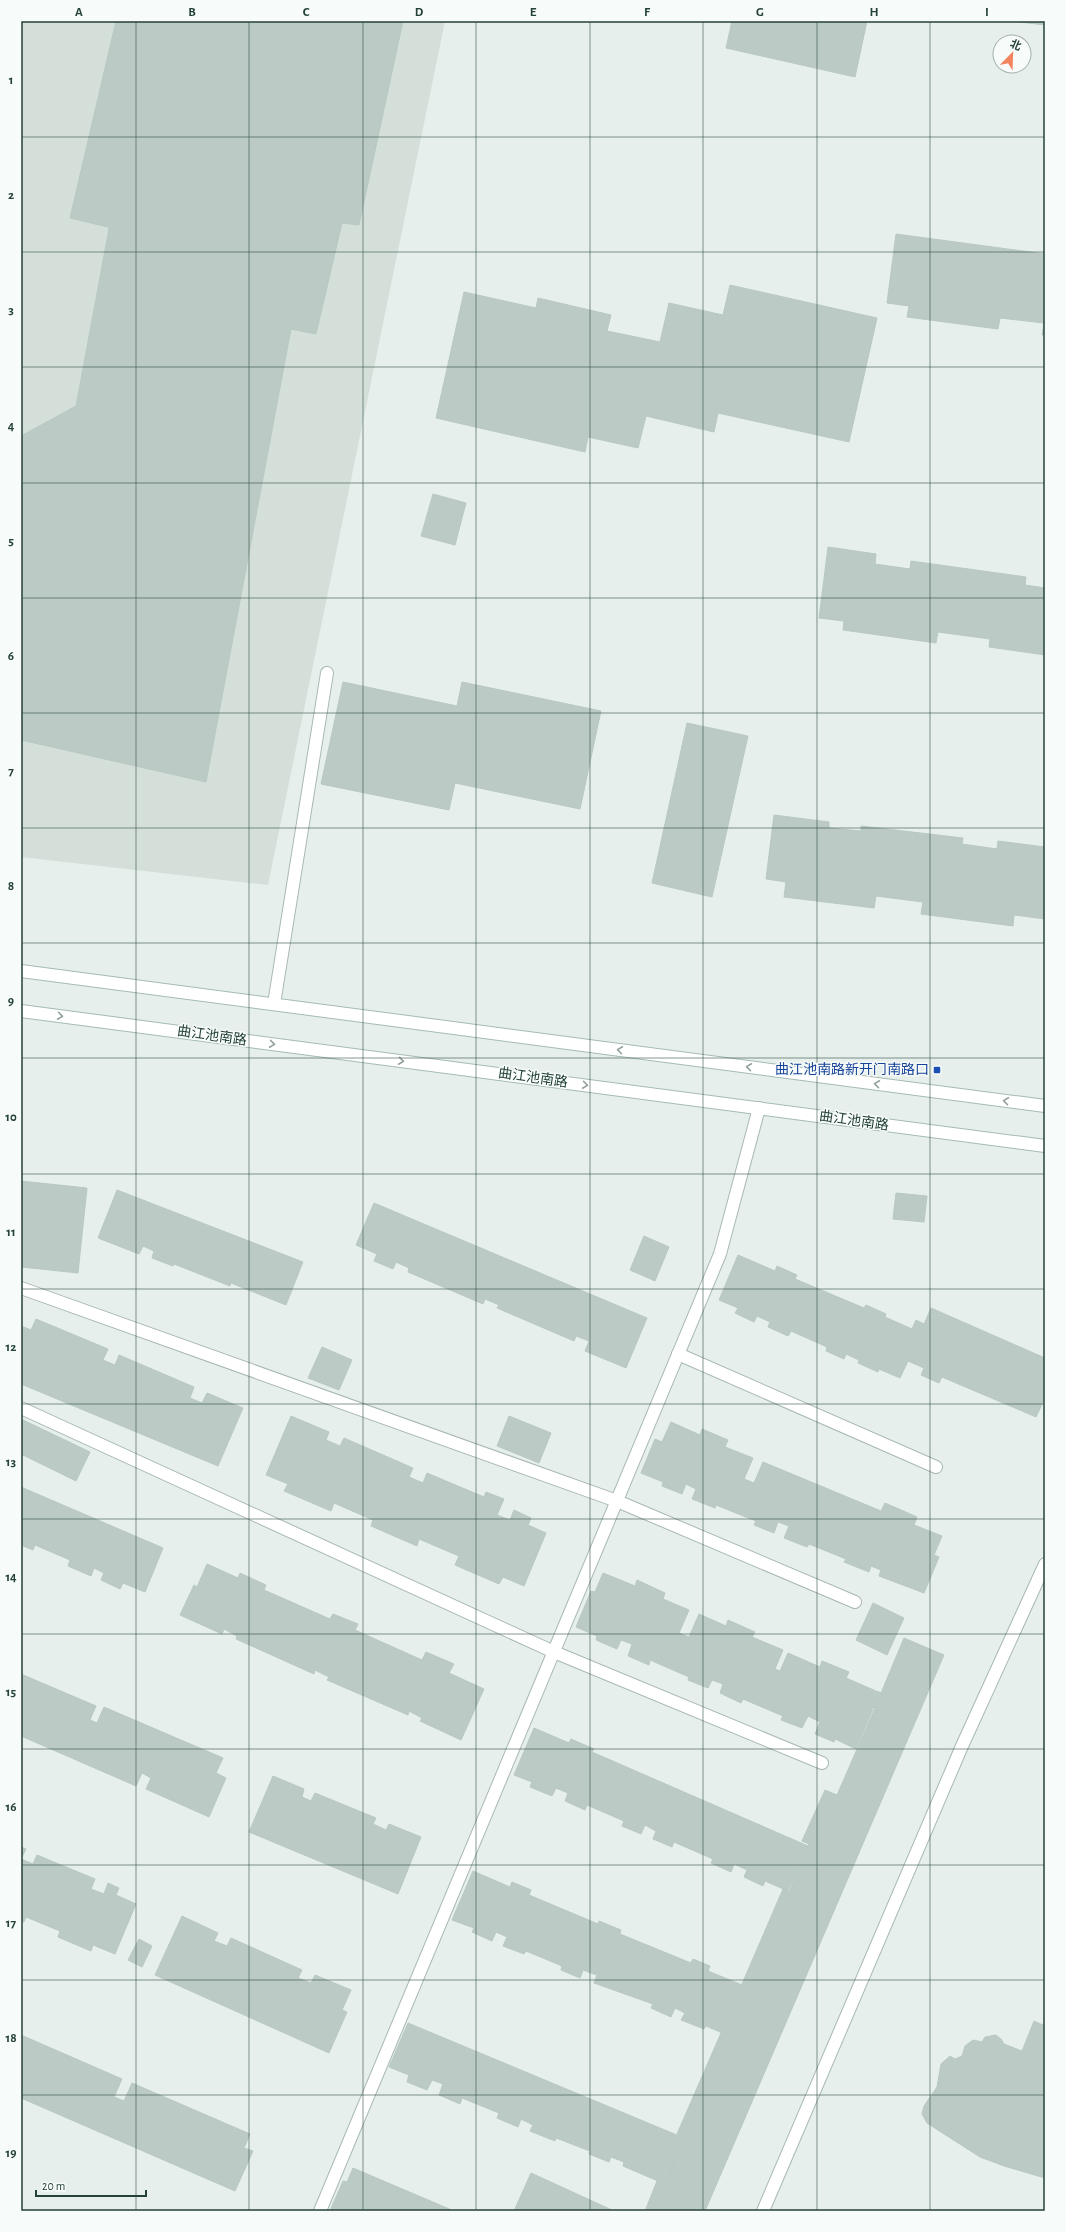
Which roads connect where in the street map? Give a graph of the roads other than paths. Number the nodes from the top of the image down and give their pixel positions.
1 (327, 673) dead end
2 (21, 971) edge
3 (274, 1004) junction
4 (21, 1011) edge
5 (1045, 1106) edge
6 (759, 1108) junction
7 (1045, 1146) edge
8 (21, 1288) edge
9 (678, 1354) junction
10 (21, 1408) edge
11 (936, 1467) dead end
12 (617, 1501) junction
13 (1045, 1564) edge
14 (855, 1602) dead end
15 (554, 1652) junction
16 (822, 1763) dead end
17 (320, 2211) edge
18 (763, 2211) edge

1 - 3 street
2 - 3 street
5 -> 3 street
4 -> 6 street, 曲江池南路
6 - 7 street, 曲江池南路
6 - 9 street
8 - 12 street
9 - 11 street
9 - 12 street
10 - 15 street
12 - 14 street
12 - 15 street
13 - 18 street
15 - 16 street
15 - 17 street

